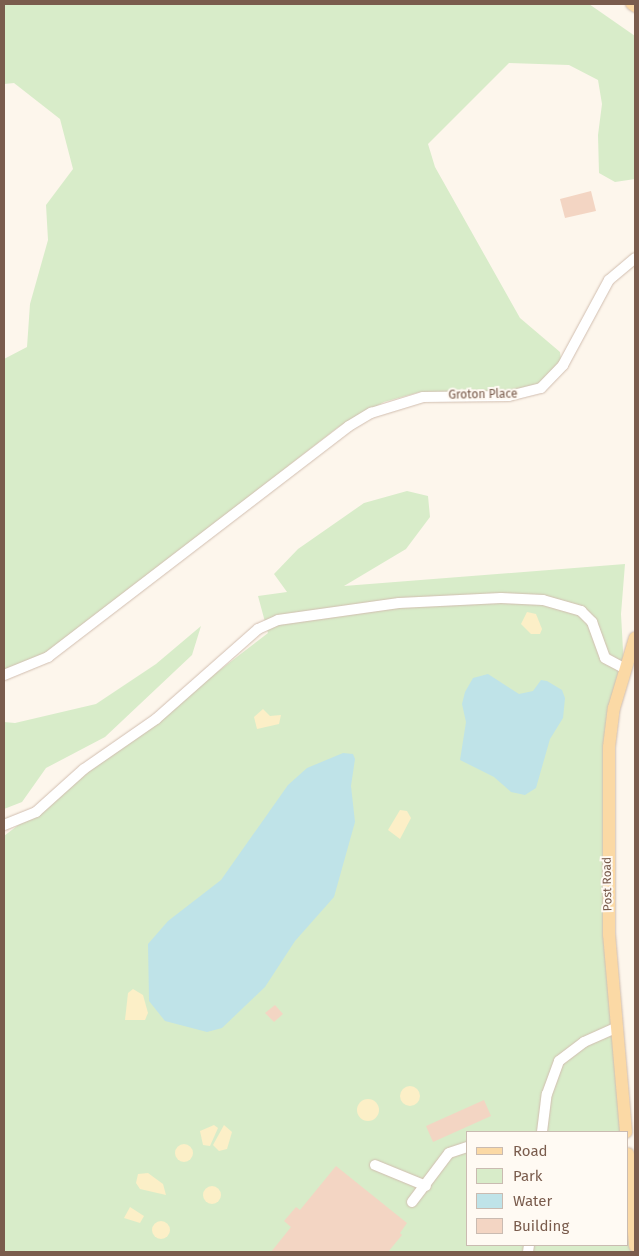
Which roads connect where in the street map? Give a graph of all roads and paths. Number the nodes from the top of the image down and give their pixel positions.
1 (632, 4) edge
2 (635, 6) edge
3 (635, 258) edge
4 (635, 638) edge
5 (624, 668) junction
6 (4, 676) edge
7 (4, 824) edge
8 (617, 1027) junction
9 (542, 1131) edge
10 (626, 1131) edge
11 (466, 1148) edge
12 (375, 1165) dead end
13 (629, 1167) edge
14 (426, 1186) junction
15 (412, 1202) dead end
16 (635, 1246) edge

1 - 2 main road
3 - 6 street, Groton Place
4 - 5 main road, Post Road
5 - 7 street
5 - 8 main road, Post Road
8 - 9 street
8 - 10 main road, Post Road
11 - 14 street
12 - 14 street
13 - 16 main road
14 - 15 street

